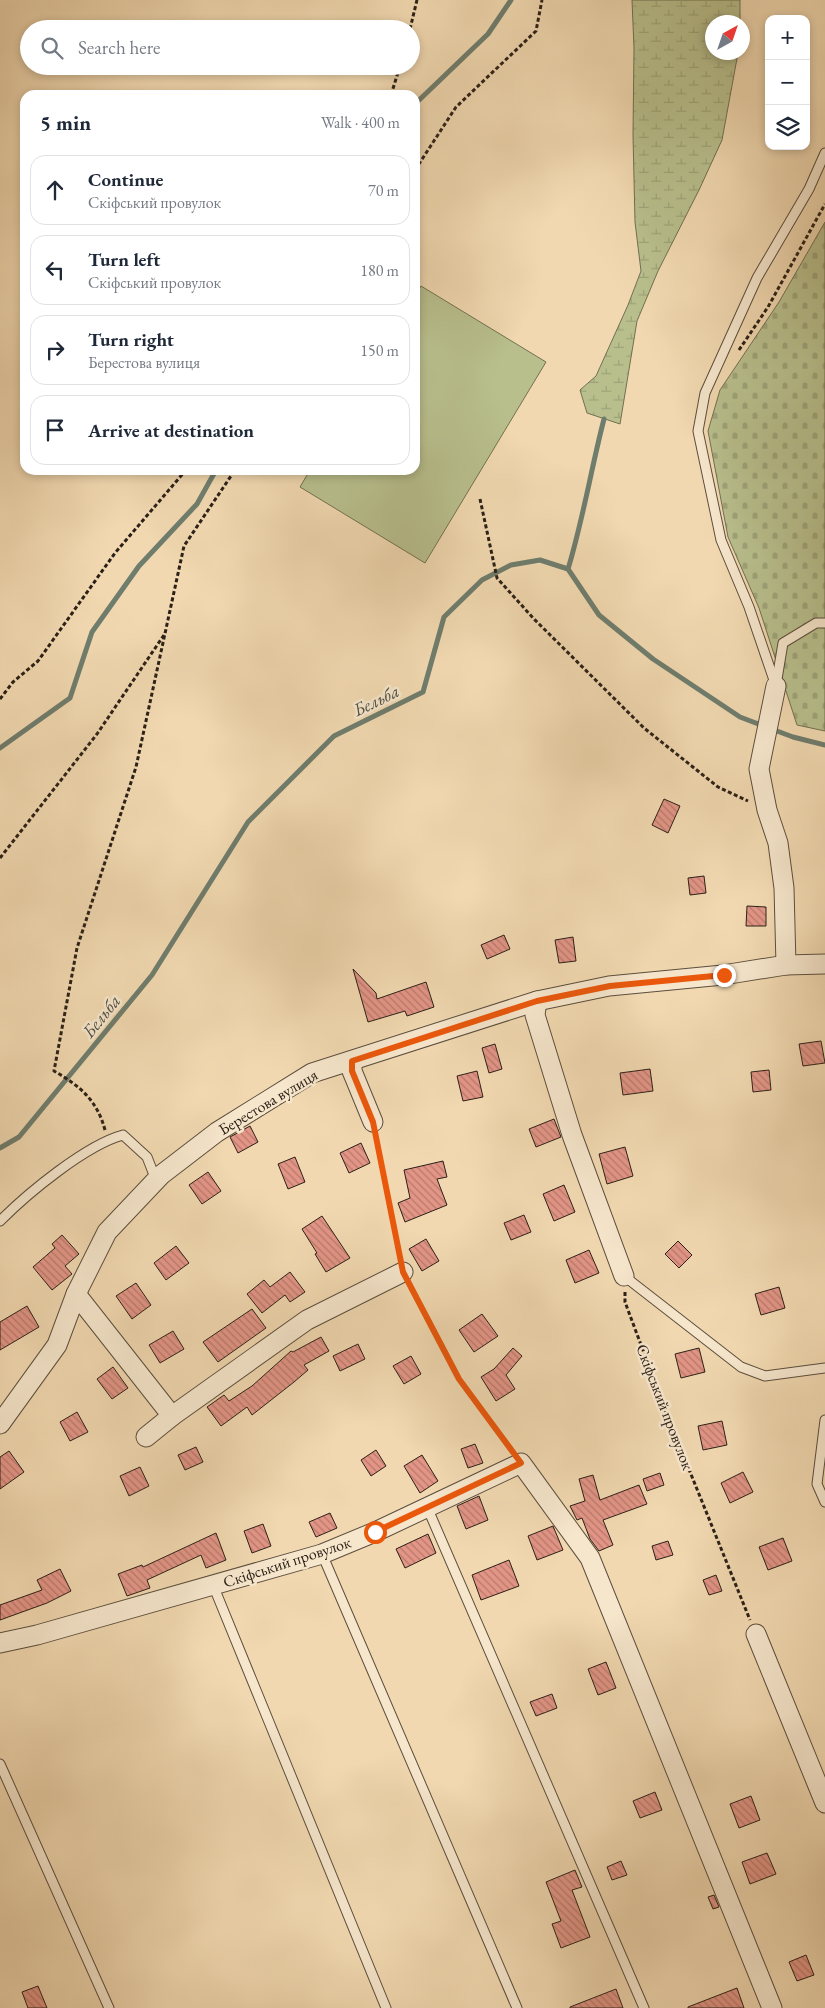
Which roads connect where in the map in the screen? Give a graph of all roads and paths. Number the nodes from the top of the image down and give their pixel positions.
1 (417, 0) edge
2 (542, 0) edge
3 (412, 20) edge
4 (397, 75) edge
5 (393, 90) edge
6 (825, 153) edge
7 (420, 162) edge
8 (825, 204) edge
9 (735, 355) dead end
10 (182, 475) edge
11 (232, 475) edge
12 (480, 499) dead end
13 (825, 623) edge
14 (165, 632) junction
15 (775, 694) junction
16 (0, 699) edge
17 (767, 810) junction
18 (0, 858) edge
19 (825, 964) edge
20 (786, 965) junction
21 (537, 1001) junction
22 (352, 1061) junction
23 (373, 1122) joint
24 (107, 1139) junction
25 (156, 1180) junction
26 (0, 1221) edge
27 (403, 1272) junction
28 (624, 1276) junction
29 (76, 1294) junction
30 (825, 1368) edge
31 (172, 1416) junction
32 (825, 1420) edge
33 (0, 1424) edge
34 (146, 1437) dead end
35 (521, 1463) junction
36 (825, 1502) edge
37 (427, 1508) junction
38 (322, 1554) junction
39 (213, 1585) junction
40 (756, 1634) joint
41 (0, 1643) edge
42 (0, 1764) edge
43 (825, 1803) edge
44 (109, 2008) edge
45 (386, 2008) edge
46 (517, 2008) edge
47 (644, 2008) edge
48 (772, 2008) edge

1 - 3 path
2 - 7 path
4 - 5 path
6 - 15 lane
8 - 9 path
10 - 16 path
11 - 14 path
12 - 17 path
13 - 15 lane
14 - 18 path
14 - 24 path
15 - 17 street
17 - 20 street
19 - 20 street, Берестова вулиця
20 - 21 street, Берестова вулиця
21 - 22 street, Берестова вулиця
21 - 28 street
22 - 23 street
22 - 25 street, Берестова вулиця
23 - 27 path
24 - 25 lane
24 - 26 lane
25 - 29 street, Берестова вулиця
27 - 31 street
27 - 35 path
28 - 30 lane
28 - 40 path, Скіфський провулок
29 - 31 street
29 - 33 street, Берестова вулиця
31 - 34 street
32 - 36 lane
35 - 37 street, Скіфський провулок
35 - 48 street
37 - 38 street, Скіфський провулок
37 - 47 lane
38 - 39 street, Скіфський провулок
38 - 46 lane
39 - 41 street, Скіфський провулок
39 - 45 lane
40 - 43 street
42 - 44 lane

